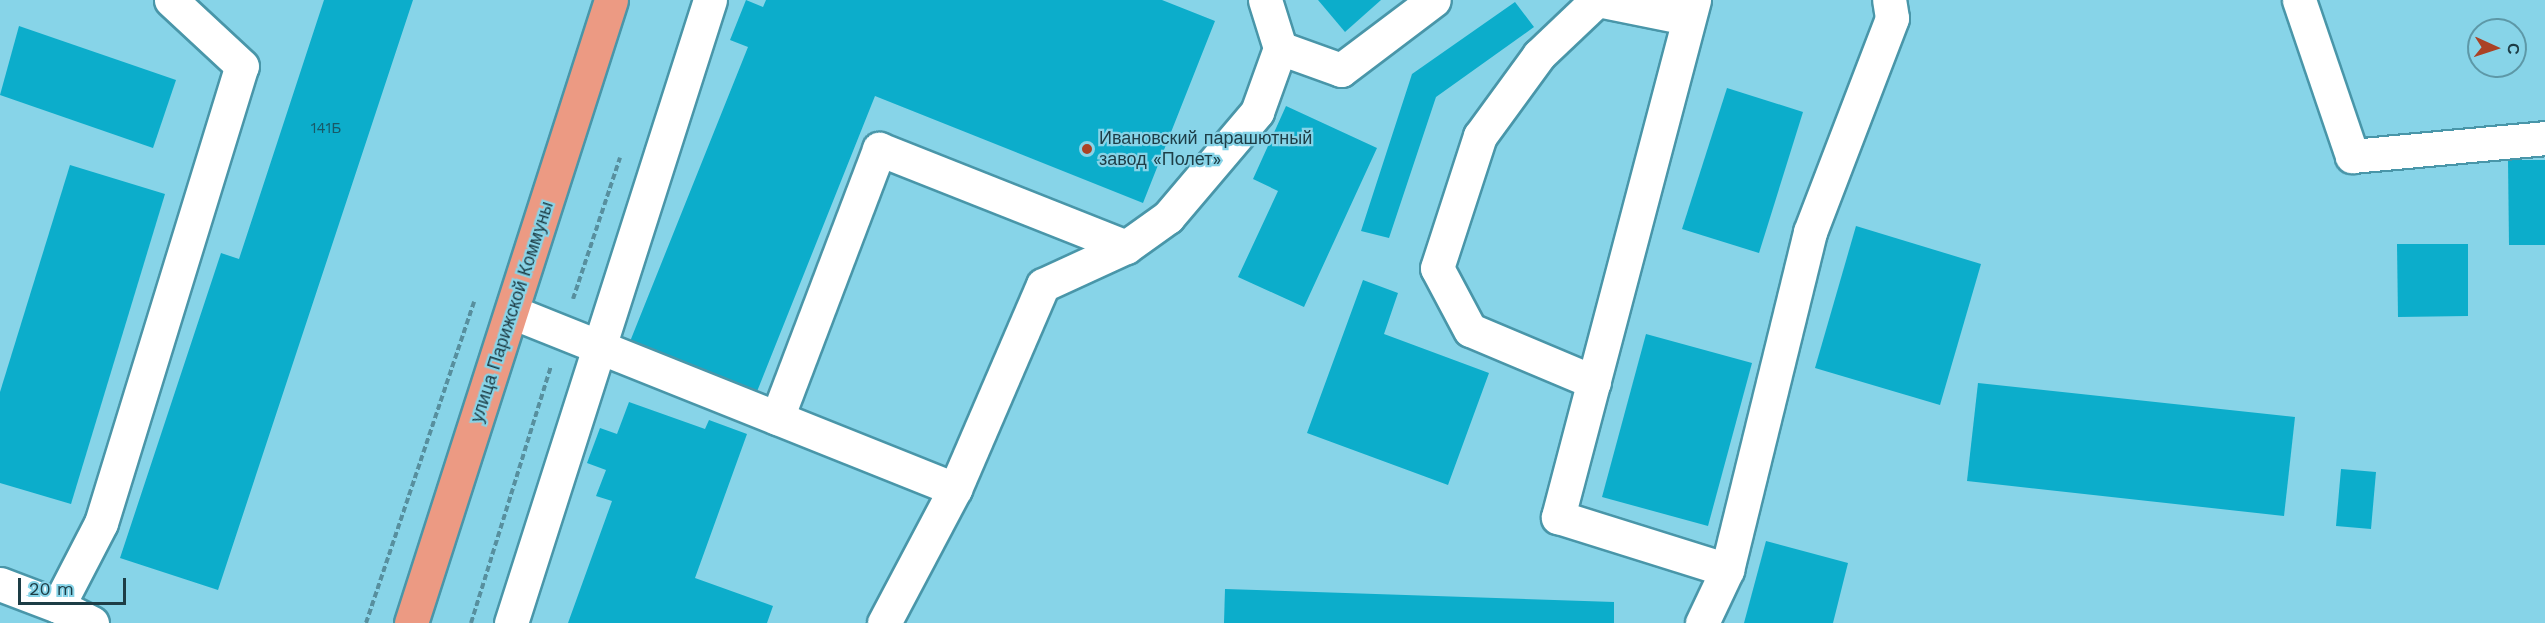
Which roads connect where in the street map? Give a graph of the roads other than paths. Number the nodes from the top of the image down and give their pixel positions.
1 (171, 0) edge
2 (611, 0) edge
3 (710, 0) edge
4 (1264, 0) edge
5 (1434, 0) edge
6 (1597, 0) edge
7 (1889, 0) edge
8 (2299, 0) edge
9 (1691, 9) edge
10 (1280, 48) junction
11 (2545, 138) edge
12 (1126, 247) junction
13 (512, 312) junction
14 (599, 346) junction
15 (1594, 382) junction
16 (777, 418) junction
17 (955, 489) junction
18 (1727, 570) junction
19 (0, 584) edge
20 (58, 606) junction
21 (92, 623) edge
22 (411, 623) edge
23 (511, 623) edge
24 (884, 623) edge
25 (1702, 623) edge

1 - 20 lane
2 - 13 main road, улица Парижской Коммуны
3 - 14 lane
4 - 10 lane
5 - 10 lane
6 - 9 lane
6 - 15 lane
7 - 18 lane
8 - 11 lane
9 - 15 lane
10 - 12 lane
12 - 16 lane
12 - 17 lane
13 - 14 lane
13 - 22 main road, улица Парижской Коммуны
14 - 16 lane
14 - 23 lane
15 - 18 lane
16 - 17 lane
17 - 24 lane
18 - 25 lane
19 - 20 lane
20 - 21 lane

